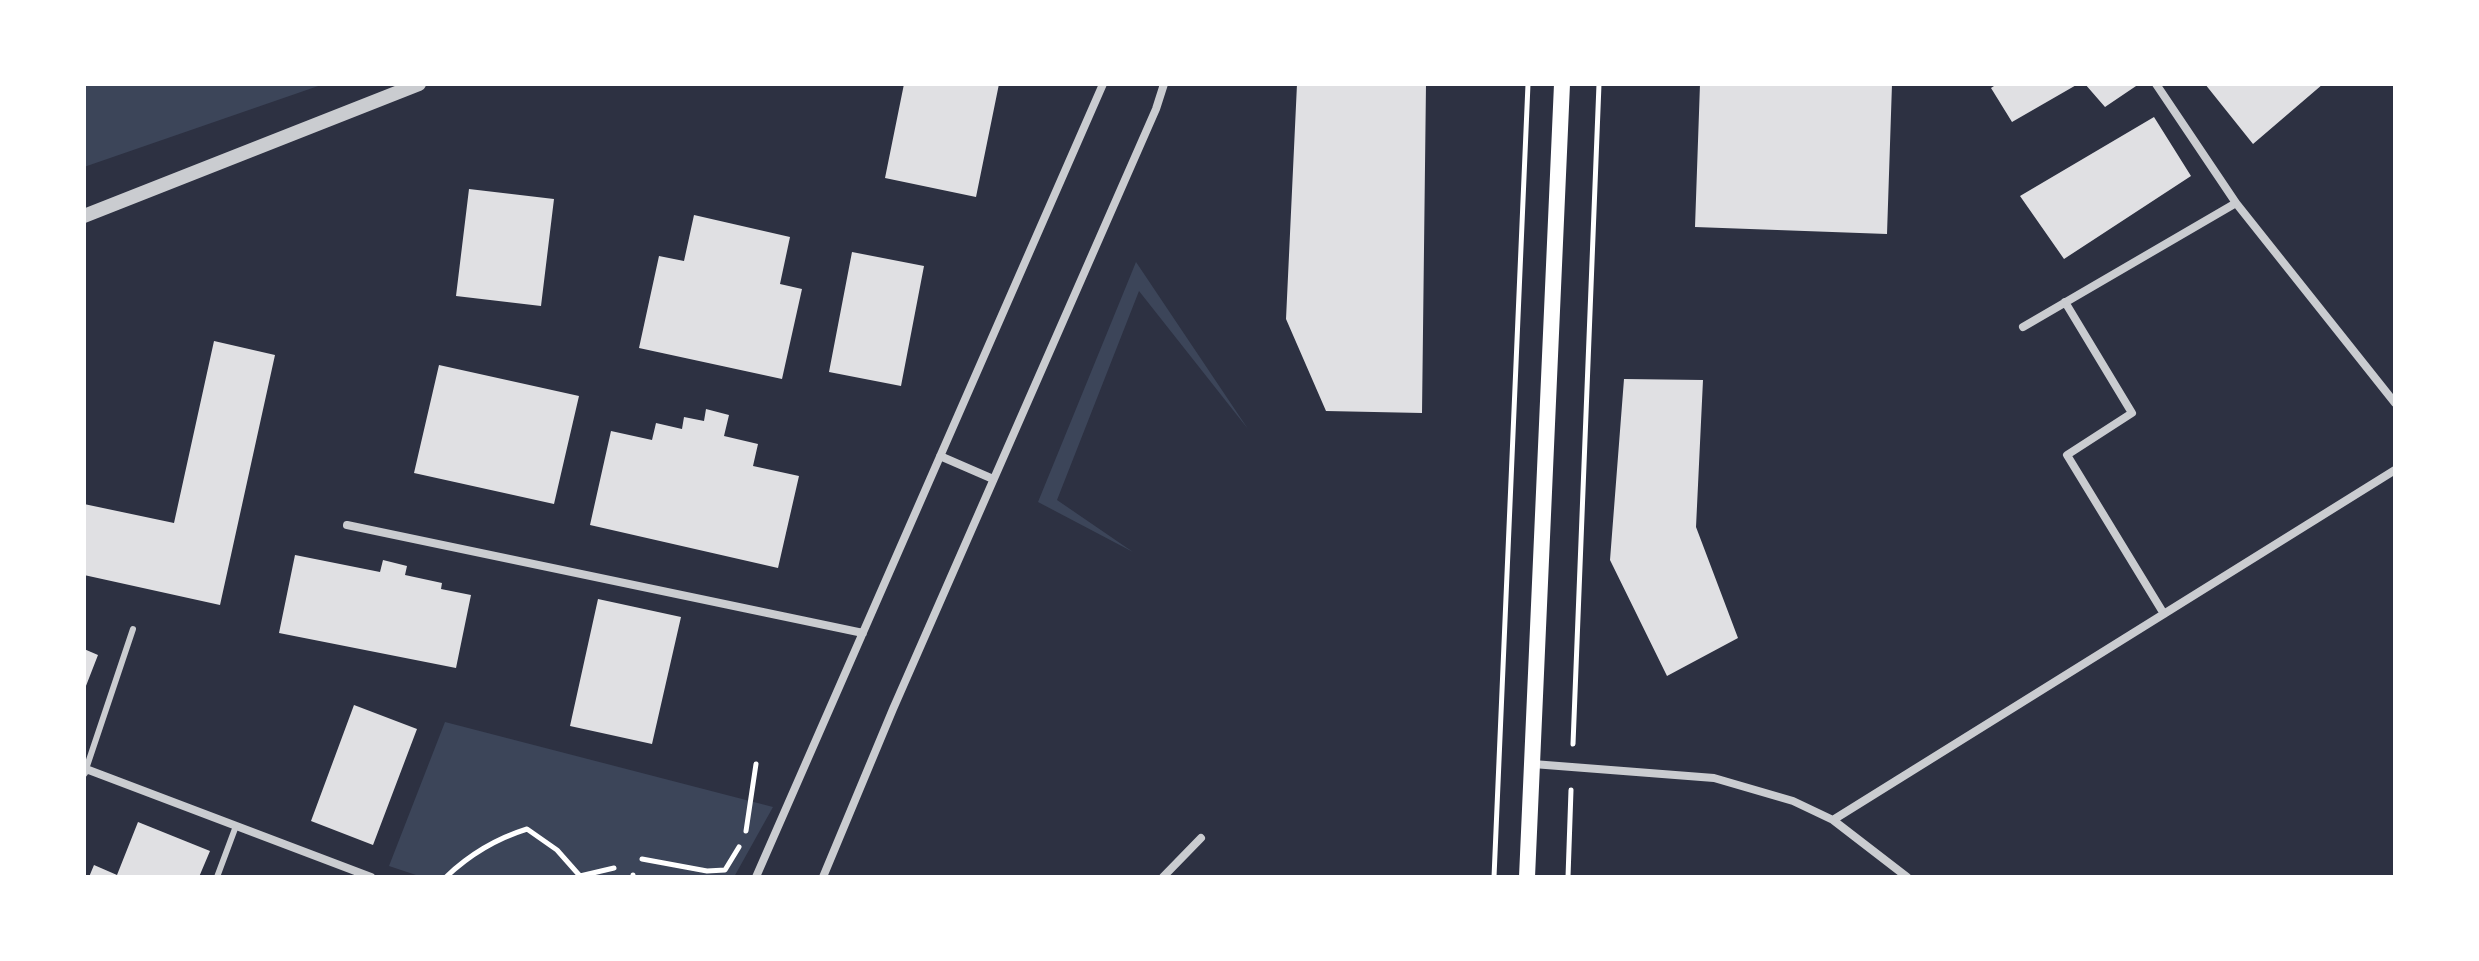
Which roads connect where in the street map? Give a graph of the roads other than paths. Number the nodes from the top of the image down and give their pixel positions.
1 (419, 84) edge
2 (1103, 84) edge
3 (1164, 84) edge
4 (1562, 84) edge
5 (2156, 84) edge
6 (2236, 203) junction
7 (84, 216) edge
8 (2065, 302) junction
9 (2023, 327) dead end
10 (2395, 403) edge
11 (940, 456) junction
12 (2395, 470) edge
13 (993, 479) junction
14 (347, 525) dead end
15 (2164, 614) junction
16 (133, 629) dead end
17 (863, 633) junction
18 (1533, 764) junction
19 (85, 771) edge
20 (1833, 820) junction
21 (236, 826) junction
22 (1201, 838) dead end
23 (217, 877) edge
24 (371, 877) edge
25 (756, 877) edge
26 (823, 877) edge
27 (1163, 877) edge
28 (1527, 877) edge
29 (1907, 877) edge

1 - 7 street
2 - 11 street
3 - 13 street
4 - 18 main road
5 - 6 street
6 - 8 street
6 - 10 street
8 - 9 street
8 - 15 street
11 - 13 street
11 - 17 street
12 - 15 street
13 - 26 street
14 - 17 street
15 - 20 street
16 - 19 lane
17 - 25 street
18 - 20 street
18 - 28 main road
19 - 21 street
20 - 29 street
21 - 23 lane
21 - 24 street
22 - 27 street

